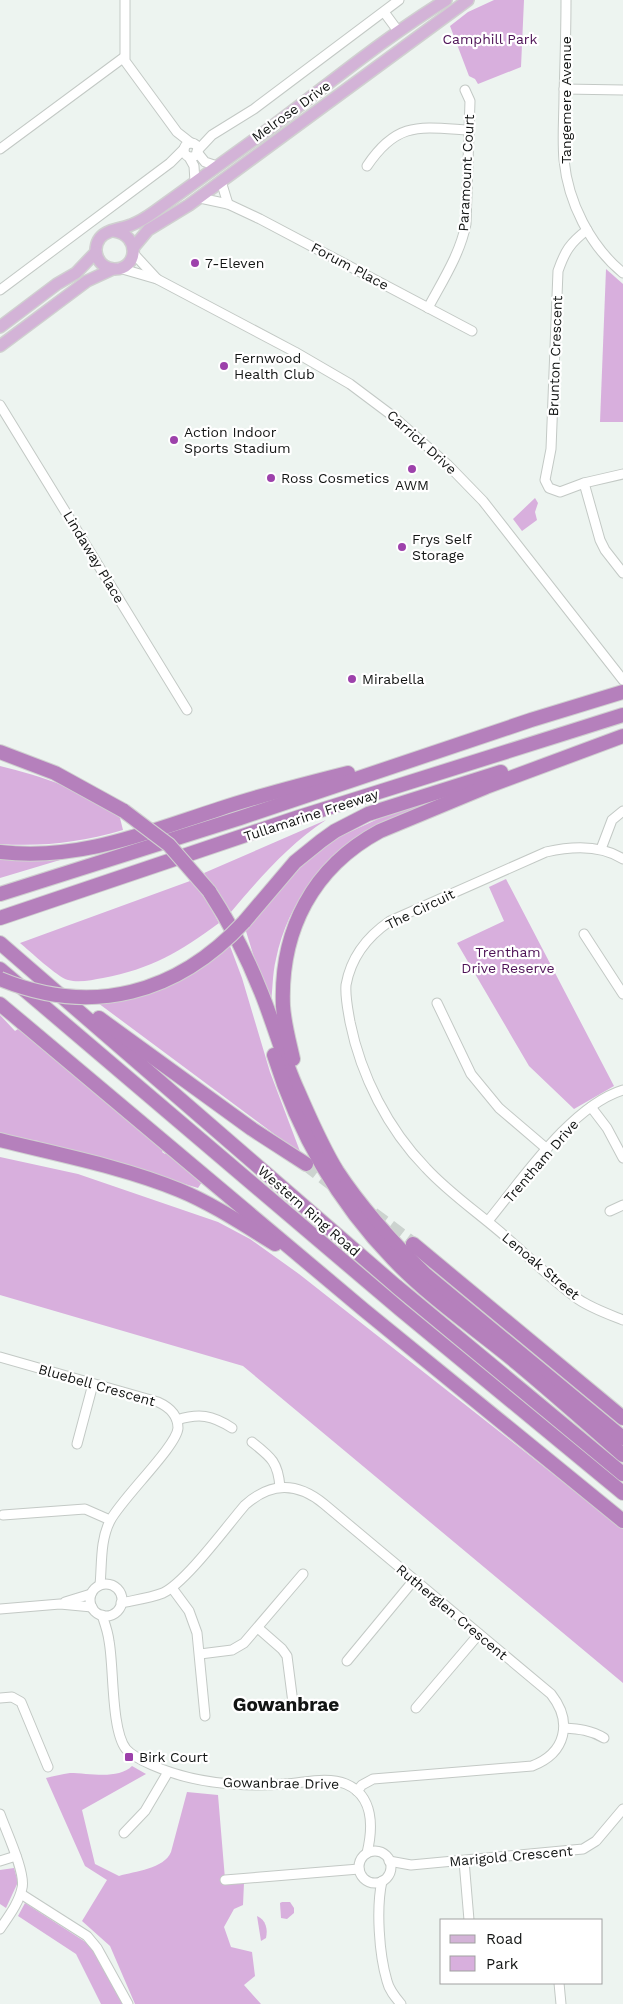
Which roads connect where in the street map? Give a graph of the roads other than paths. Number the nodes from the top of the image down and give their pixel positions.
1 (125, 0) edge
2 (399, 0) edge
3 (446, 0) edge
4 (468, 0) edge
5 (566, 0) edge
6 (384, 12) junction
7 (398, 31) junction
8 (123, 58) junction
9 (564, 89) junction
10 (465, 90) dead end
11 (623, 90) edge
12 (288, 114) junction
13 (297, 125) junction
14 (468, 130) junction
15 (0, 149) edge
16 (190, 150) junction
17 (217, 166) junction
18 (367, 166) dead end
19 (221, 181) junction
20 (195, 182) junction
21 (200, 198) junction
22 (228, 204) junction
23 (587, 230) junction
24 (114, 231) junction
25 (133, 251) junction
26 (96, 252) junction
27 (116, 269) junction
28 (623, 272) edge
29 (157, 279) junction
30 (0, 290) edge
31 (428, 308) junction
32 (0, 327) edge
33 (472, 331) dead end
34 (0, 346) edge
35 (0, 405) edge
36 (623, 474) edge
37 (584, 483) junction
38 (623, 573) edge
39 (623, 680) edge
40 (623, 692) edge
41 (187, 710) dead end
42 (623, 715) edge
43 (531, 720) junction
44 (623, 736) edge
45 (0, 752) edge
46 (0, 760) edge
47 (94, 794) junction
48 (623, 811) edge
49 (600, 849) junction
50 (0, 852) edge
51 (130, 852) junction
52 (623, 859) edge
53 (0, 887) edge
54 (0, 894) edge
55 (0, 918) edge
56 (584, 934) dead end
57 (0, 943) edge
58 (245, 956) junction
59 (18, 958) junction
60 (0, 969) edge
61 (0, 979) edge
62 (623, 994) edge
63 (437, 1003) dead end
64 (0, 1004) edge
65 (623, 1090) edge
66 (591, 1107) junction
67 (309, 1115) junction
68 (0, 1140) edge
69 (547, 1149) junction
70 (623, 1158) edge
71 (306, 1164) tunnel mouth
72 (623, 1205) edge
73 (610, 1211) dead end
74 (488, 1222) junction
75 (413, 1244) tunnel mouth
76 (331, 1283) junction
77 (623, 1320) edge
78 (0, 1357) edge
79 (93, 1384) junction
80 (623, 1418) edge
81 (177, 1420) junction
82 (232, 1428) dead end
83 (623, 1438) edge
84 (252, 1442) dead end
85 (77, 1444) dead end
86 (623, 1455) edge
87 (623, 1474) edge
88 (280, 1487) junction
89 (623, 1493) edge
90 (3, 1515) dead end
91 (110, 1520) junction
92 (623, 1521) edge
93 (103, 1556) junction
94 (303, 1574) dead end
95 (414, 1580) junction
96 (100, 1585) junction
97 (110, 1585) junction
98 (172, 1588) junction
99 (92, 1594) junction
100 (121, 1599) junction
101 (60, 1604) junction
102 (92, 1607) junction
103 (0, 1609) edge
104 (114, 1614) junction
105 (102, 1616) junction
106 (258, 1628) junction
107 (479, 1634) junction
108 (109, 1640) junction
109 (200, 1654) junction
110 (347, 1661) dead end
111 (0, 1698) edge
112 (293, 1703) dead end
113 (416, 1708) dead end
114 (205, 1716) dead end
115 (564, 1728) junction
116 (604, 1738) dead end
117 (48, 1767) dead end
118 (168, 1772) junction
119 (357, 1791) junction
120 (623, 1808) edge
121 (0, 1814) edge
122 (124, 1833) dead end
123 (372, 1833) junction
124 (380, 1852) junction
125 (367, 1853) junction
126 (16, 1856) junction
127 (389, 1861) junction
128 (464, 1861) junction
129 (0, 1862) edge
130 (411, 1865) junction
131 (359, 1869) junction
132 (389, 1873) junction
133 (226, 1880) dead end
134 (382, 1881) junction
135 (372, 1882) junction
136 (21, 1894) junction
137 (378, 1899) junction
138 (469, 1919) edge
139 (0, 1929) edge
140 (559, 1984) edge
141 (128, 2004) edge
142 (401, 2004) edge
143 (561, 2004) edge

1 - 8 street
2 - 6 street, Melrose Drive
3 - 7 main road, Melrose Drive
4 - 13 main road, Melrose Drive
5 - 9 street, Tangemere Avenue
6 - 7 street
6 - 16 street, Melrose Drive
7 - 12 main road, Melrose Drive
8 - 15 street
8 - 16 street
9 - 11 street
9 - 23 street, Tangemere Avenue
10 - 14 street, Paramount Court
12 - 13 main road
12 - 17 main road, Melrose Drive
13 - 19 main road, Melrose Drive
14 - 18 street
14 - 31 street, Paramount Court
16 - 17 street
16 - 20 street
16 - 30 street, Melrose Drive
17 - 20 main road, Melrose Drive
19 - 21 main road, Melrose Drive
19 - 22 street
20 - 24 main road, Melrose Drive
21 - 22 street, Forum Place
21 - 25 main road, Melrose Drive
22 - 31 street, Forum Place
23 - 28 street, Tangemere Avenue
23 - 37 street, Brunton Crescent
24 - 25 main road
24 - 26 main road
25 - 27 main road
25 - 29 street, Carrick Drive
26 - 27 main road
26 - 32 main road
27 - 29 street, Carrick Drive
27 - 34 main road
29 - 39 street, Carrick Drive
31 - 33 street, Forum Place
35 - 41 street, Lindaway Place
36 - 37 street
37 - 38 street
40 - 43 highway, Tullamarine Freeway
42 - 55 highway, Tullamarine Freeway
43 - 50 highway
43 - 51 highway, Tullamarine Freeway
44 - 61 highway, bridge
44 - 67 highway
45 - 47 highway
46 - 47 highway
47 - 58 highway, bridge
48 - 49 street
49 - 52 street, The Circuit
49 - 74 street, The Circuit
51 - 53 highway
51 - 54 highway, Tullamarine Freeway
56 - 62 street
57 - 59 highway, Western Ring Road
58 - 67 highway
58 - 86 highway
59 - 71 highway
59 - 87 highway, Western Ring Road
60 - 89 highway, Western Ring Road
63 - 69 street
64 - 76 highway
65 - 66 street, Trentham Drive
66 - 69 street, Trentham Drive
66 - 70 street
67 - 83 highway
68 - 76 highway
69 - 74 street, Trentham Drive
72 - 73 street
74 - 77 street, Lenoak Street
75 - 80 highway
76 - 92 highway
78 - 79 street, Bluebell Crescent
79 - 81 street, Bluebell Crescent
79 - 85 street
81 - 82 street
81 - 91 street
84 - 88 street
88 - 95 street, Rutherglen Crescent
88 - 98 street
90 - 91 street
91 - 93 street
93 - 96 street
93 - 97 street
94 - 106 street
95 - 107 street, Rutherglen Crescent
95 - 110 street
96 - 97 street
96 - 99 street
97 - 100 street
98 - 100 street
98 - 109 street
99 - 101 street
99 - 102 street
100 - 104 street
101 - 102 street
101 - 103 street
102 - 105 street
104 - 105 street
104 - 108 street, Gowanbrae Drive
105 - 108 street, Gowanbrae Drive
106 - 109 street
106 - 112 street
107 - 113 street
107 - 115 street, Rutherglen Crescent
108 - 118 street, Gowanbrae Drive
109 - 114 street
111 - 117 street
115 - 116 street
115 - 119 street
118 - 119 street, Gowanbrae Drive
118 - 122 street
119 - 123 street, Gowanbrae Drive
120 - 128 street, Marigold Crescent
121 - 126 street
123 - 124 street, Gowanbrae Drive
123 - 125 street, Gowanbrae Drive
124 - 125 street
124 - 127 street
125 - 131 street
126 - 129 street
126 - 136 street
127 - 130 street, Marigold Crescent
127 - 132 street
128 - 130 street, Marigold Crescent
128 - 138 street
130 - 132 street, Marigold Crescent
131 - 133 street
131 - 135 street
132 - 134 street
134 - 135 street
134 - 137 street
135 - 137 street
136 - 139 street
136 - 141 street
137 - 142 street
140 - 143 street

